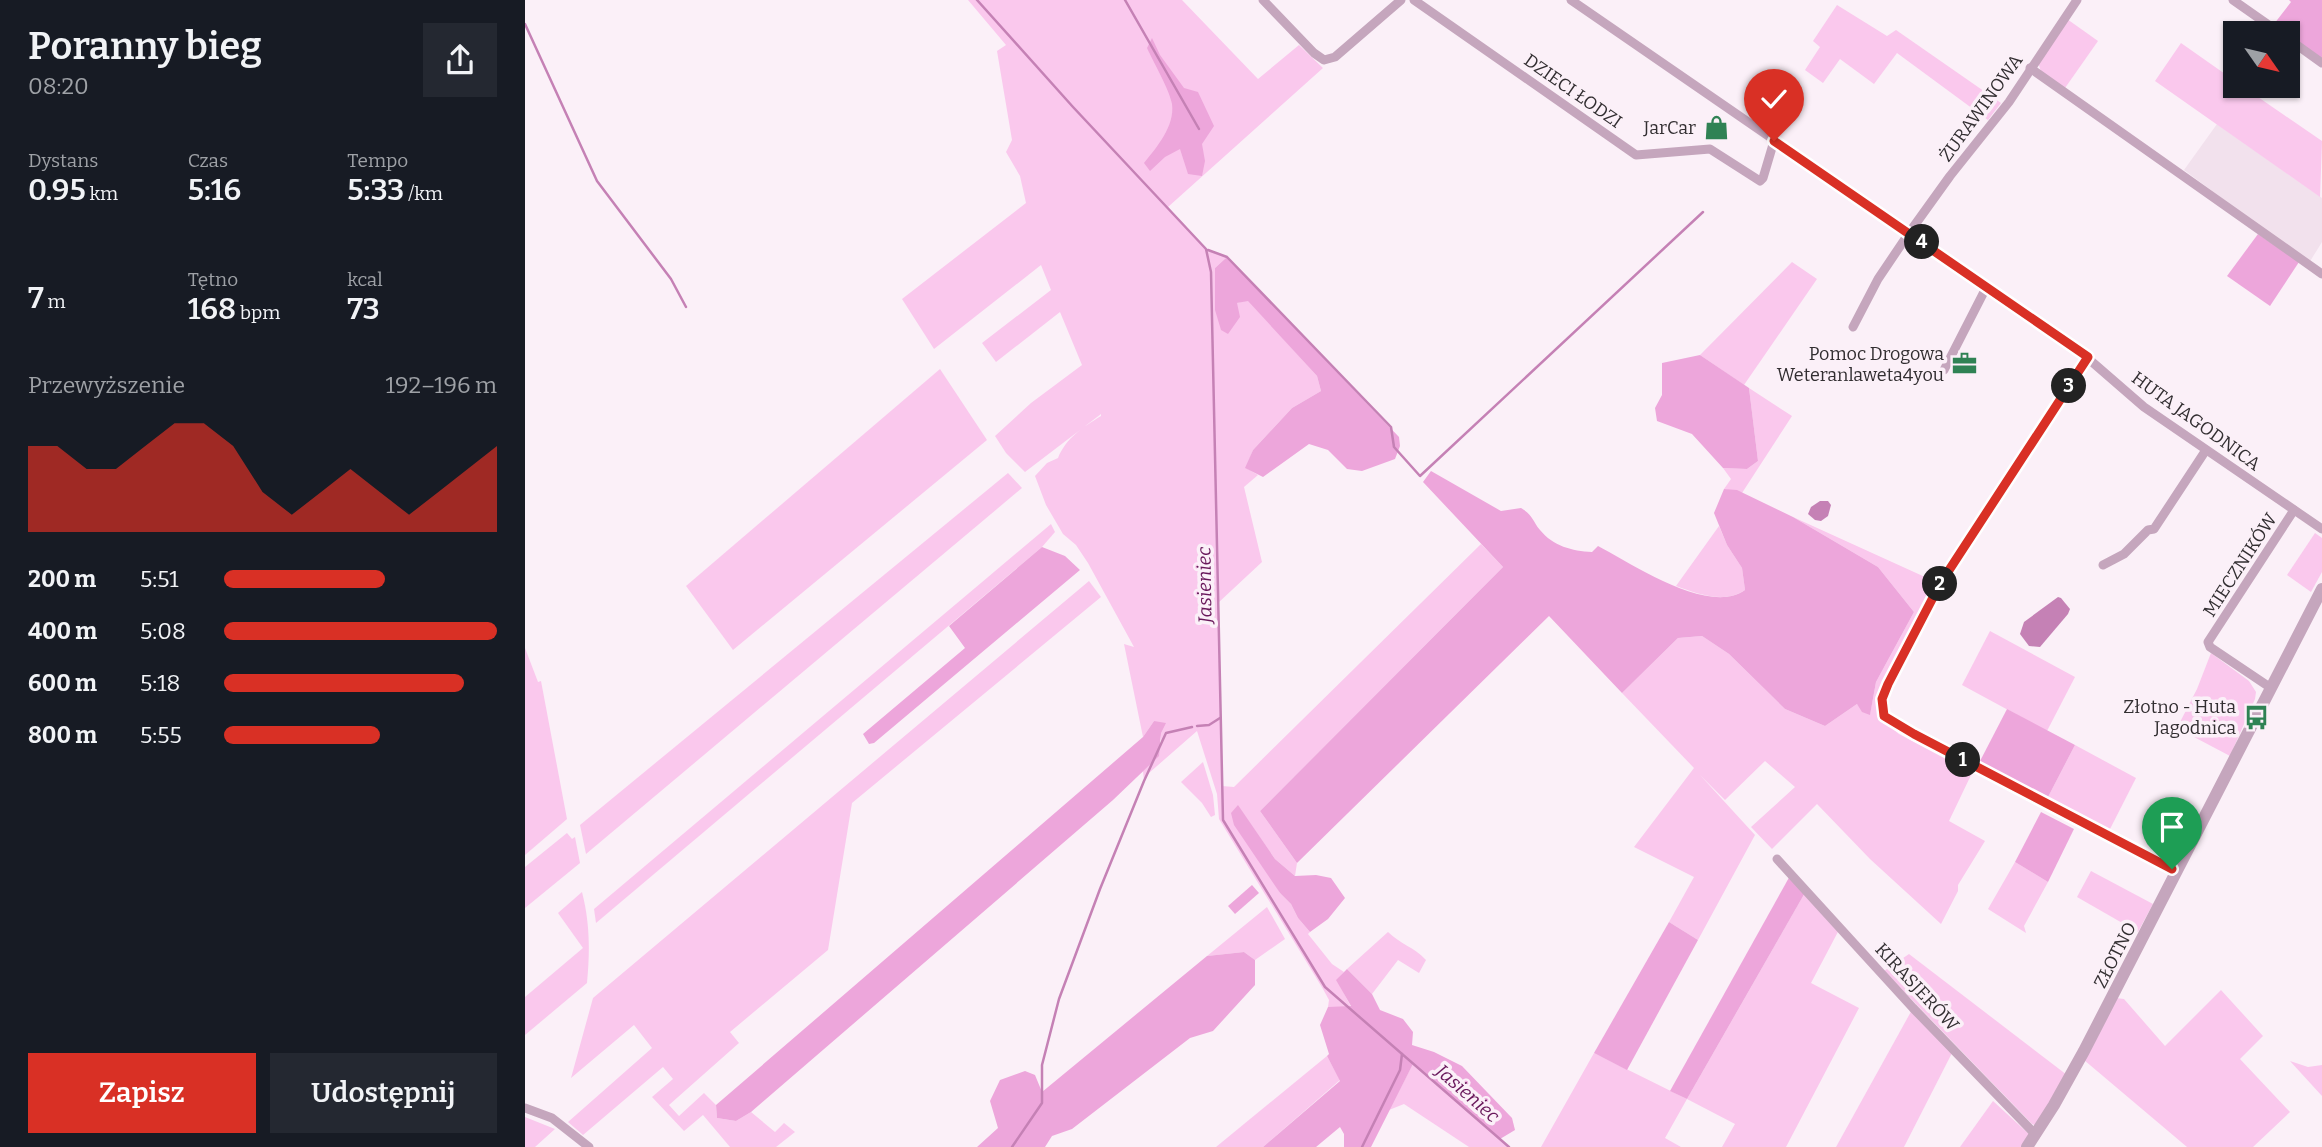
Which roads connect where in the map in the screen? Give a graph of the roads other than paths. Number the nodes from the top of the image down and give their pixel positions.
1 (1263, 0) edge
2 (1401, 0) edge
3 (1414, 0) edge
4 (1571, 0) edge
5 (2077, 0) edge
6 (2232, 0) edge
7 (2263, 21) edge
8 (2300, 47) edge
9 (2322, 63) edge
10 (2030, 68) junction
11 (1774, 141) junction
12 (1909, 233) junction
13 (2322, 274) edge
14 (1987, 286) junction
15 (1853, 327) dead end
16 (2088, 357) junction
17 (1944, 370) dead end
18 (2206, 450) junction
19 (2294, 510) junction
20 (2322, 529) edge
21 (2103, 565) dead end
22 (2322, 589) edge
23 (2271, 688) junction
24 (1777, 859) dead end
25 (2177, 872) junction
26 (525, 1108) edge
27 (2036, 1135) junction
28 (589, 1147) edge
29 (2027, 1147) edge

1 - 2 street
3 - 11 street, DZIECI ŁODZI
4 - 11 street, HUTA JAGODNICA
5 - 10 street, ŻURAWINOWA
6 - 7 street
8 - 9 street
10 - 12 street, ŻURAWINOWA
10 - 13 street
11 - 12 street, HUTA JAGODNICA
12 - 14 street, HUTA JAGODNICA
12 - 15 street, ŻURAWINOWA
14 - 16 street, HUTA JAGODNICA
14 - 17 street
16 - 18 street, HUTA JAGODNICA
16 - 25 street
18 - 19 street, HUTA JAGODNICA
18 - 21 street
19 - 20 street, HUTA JAGODNICA
19 - 23 street, MIECZNIKÓW
22 - 23 street, ZŁOTNO
23 - 25 street, ZŁOTNO
24 - 27 street, KIRASJERÓW
25 - 27 street, ZŁOTNO
26 - 28 street
27 - 29 street, ZŁOTNO

